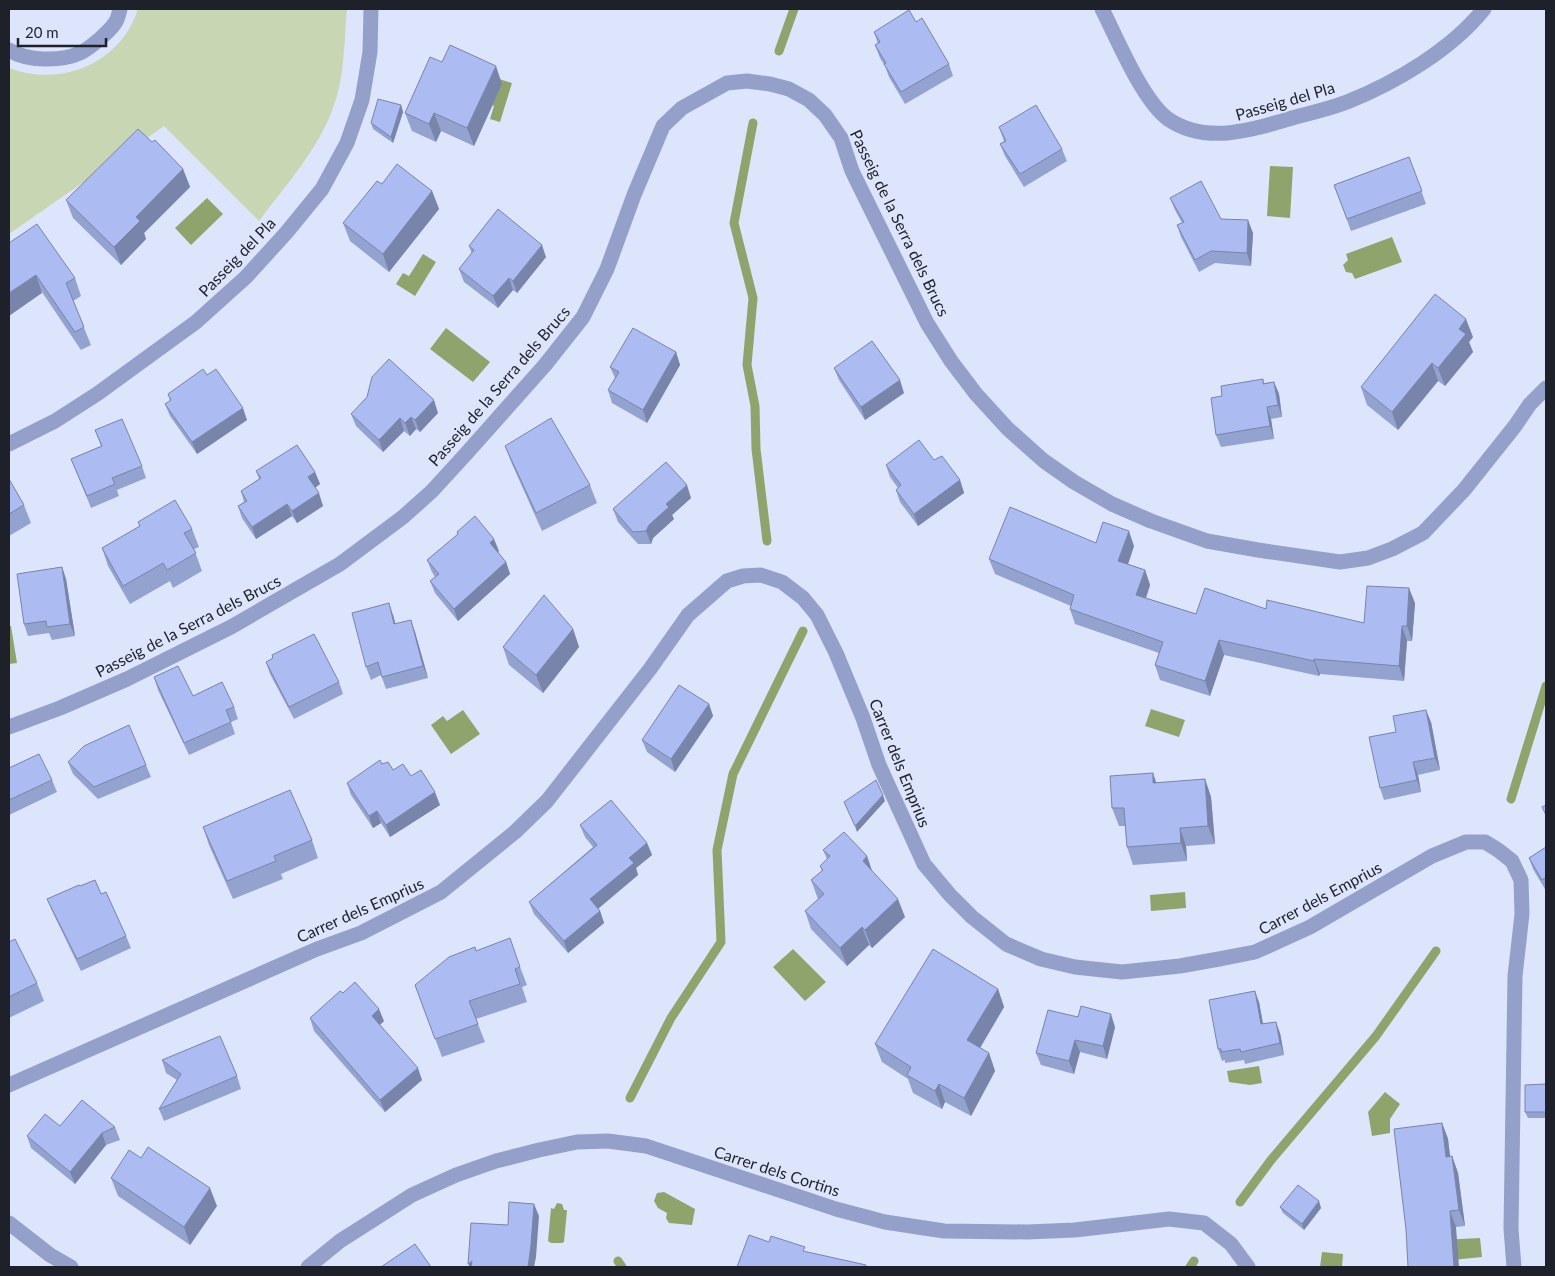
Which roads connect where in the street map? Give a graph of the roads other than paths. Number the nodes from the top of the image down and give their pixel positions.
1 (120, 9) edge
2 (371, 9) edge
3 (1102, 9) edge
4 (1484, 9) edge
5 (9, 50) edge
6 (1546, 388) edge
7 (9, 444) edge
8 (9, 727) edge
9 (9, 1085) edge
10 (9, 1223) edge
11 (71, 1267) edge
12 (308, 1267) edge
13 (1248, 1267) edge
14 (1514, 1267) edge

1 - 5 street
2 - 7 street, Passeig del Pla
3 - 4 street, Passeig del Pla
6 - 8 street, Passeig de la Serra dels Brucs
9 - 14 street, Carrer dels Emprius
10 - 11 street
12 - 13 street, Carrer dels Cortins

